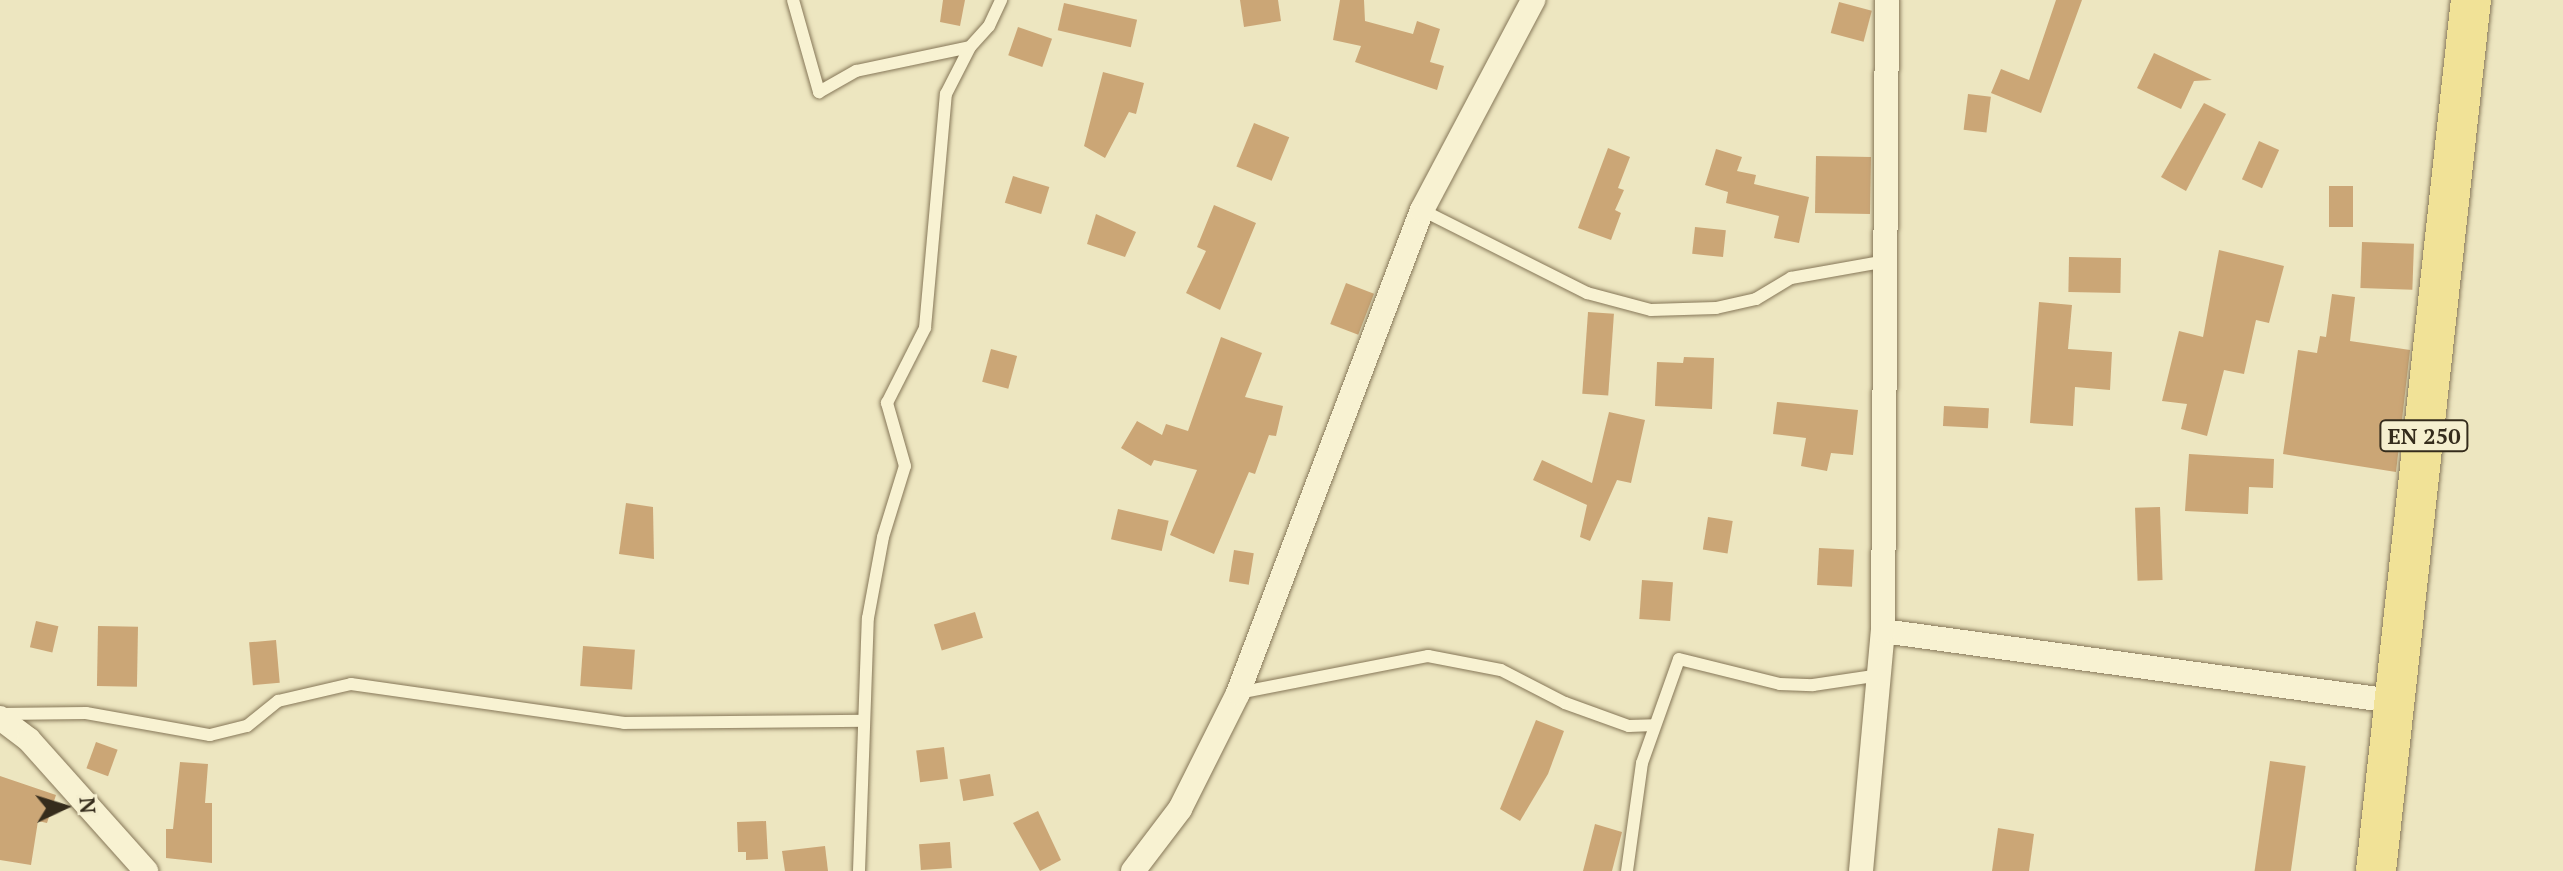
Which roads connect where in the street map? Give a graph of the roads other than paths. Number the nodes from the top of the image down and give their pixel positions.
1 (793, 0) edge
2 (1001, 0) edge
3 (1533, 0) edge
4 (1887, 0) edge
5 (2471, 0) edge
6 (970, 47) junction
7 (1422, 210) junction
8 (1886, 261) junction
9 (1883, 631) junction
10 (1880, 675) junction
11 (1238, 693) junction
12 (2393, 701) junction
13 (0, 716) edge
14 (862, 721) junction
15 (1654, 725) junction
16 (146, 871) edge
17 (859, 871) edge
18 (1133, 871) edge
19 (1627, 871) edge
20 (1861, 871) edge
21 (2376, 871) edge

1 - 6 lane
2 - 6 lane
3 - 7 street
4 - 8 street
5 - 12 main road, EN 250
6 - 14 lane
7 - 8 lane
7 - 11 street
8 - 9 street
9 - 10 street
9 - 12 street
10 - 15 lane
10 - 20 street
11 - 15 lane
11 - 18 street
12 - 21 main road, EN 250
13 - 14 lane
13 - 16 street
14 - 17 lane
15 - 19 lane

